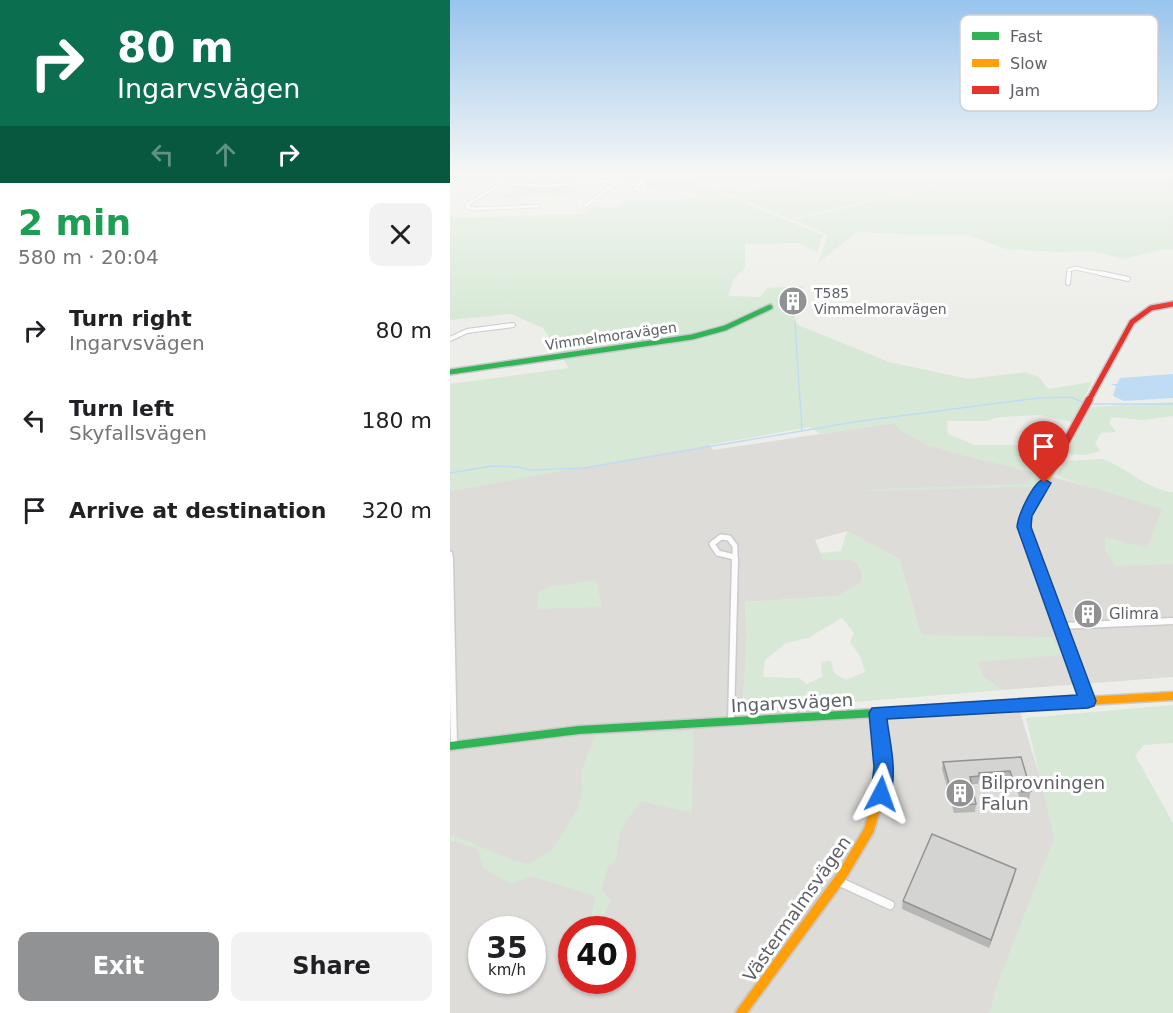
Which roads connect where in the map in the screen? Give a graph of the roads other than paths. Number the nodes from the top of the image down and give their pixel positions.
1 (1128, 279) dead end
2 (1068, 283) dead end
3 (1173, 304) edge
4 (770, 307) dead end
5 (513, 325) dead end
6 (450, 339) edge
7 (450, 372) edge
8 (450, 554) edge
9 (734, 557) dead end
10 (1173, 621) edge
11 (1060, 626) junction
12 (1173, 696) edge
13 (1088, 701) junction
14 (878, 713) junction
15 (731, 721) junction
16 (452, 746) edge
17 (838, 881) junction
18 (890, 905) dead end
19 (741, 1013) edge

1 - 2 street
3 - 11 street
4 - 7 street, Vimmelmoravägen
5 - 6 street
8 - 16 street
9 - 15 street
10 - 11 street
11 - 13 street
12 - 13 street, Ingarvsvägen
13 - 14 street, Ingarvsvägen
14 - 15 street, Ingarvsvägen
14 - 17 street, Västermalmsvägen
15 - 16 street, Ingarvsvägen
17 - 18 street
17 - 19 street, Västermalmsvägen

